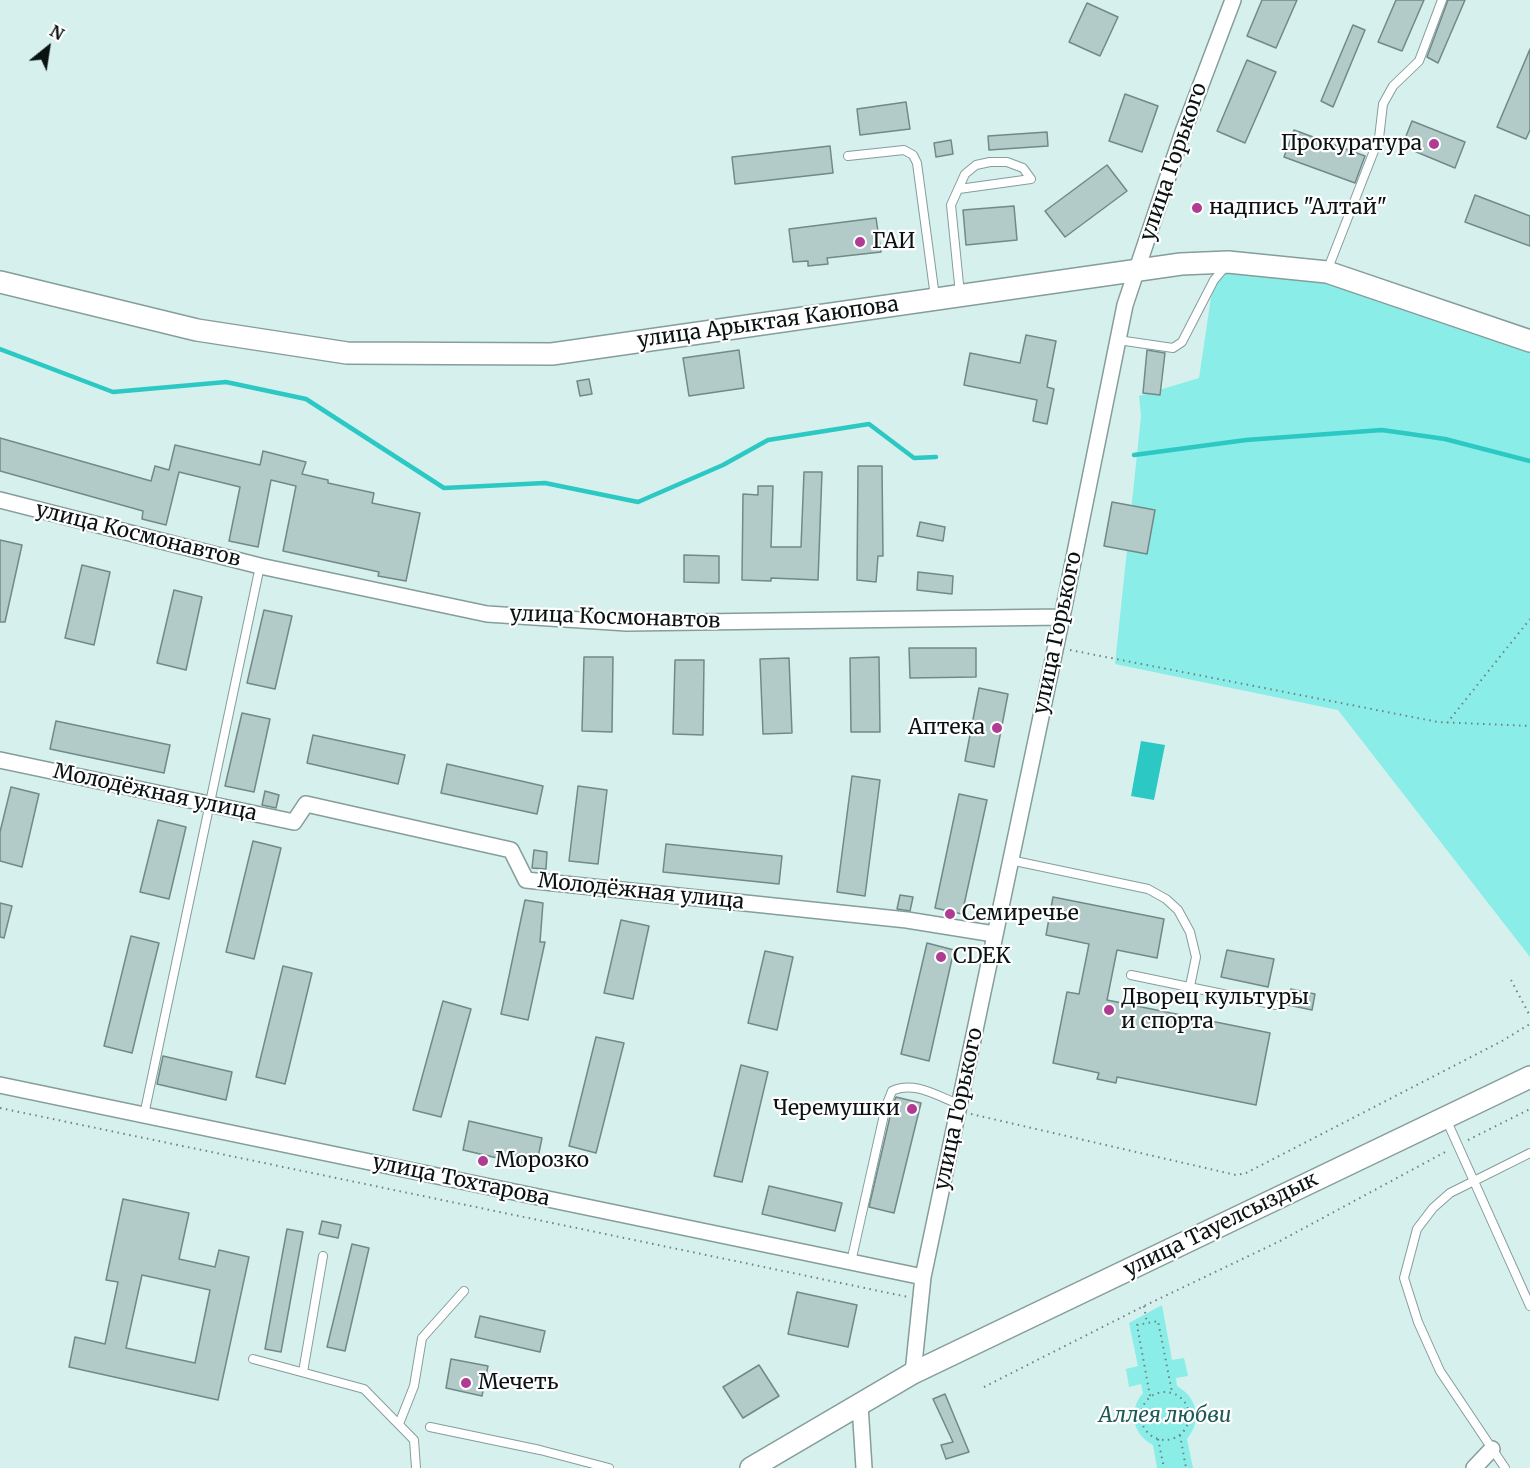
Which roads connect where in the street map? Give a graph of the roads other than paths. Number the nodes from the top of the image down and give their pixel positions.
1 (1233, 0) edge
2 (1442, 0) edge
3 (848, 156) dead end
4 (959, 189) junction
5 (1228, 262) junction
6 (1136, 270) junction
7 (1327, 272) junction
8 (0, 282) edge
9 (960, 295) junction
10 (935, 299) junction
11 (1118, 340) junction
12 (1530, 341) edge
13 (0, 500) edge
14 (260, 566) junction
15 (1062, 617) junction
16 (0, 760) edge
17 (209, 804) junction
18 (1010, 860) junction
19 (994, 934) junction
20 (1131, 975) dead end
21 (1190, 986) junction
22 (1276, 1005) dead end
23 (1530, 1077) edge
24 (0, 1085) edge
25 (960, 1108) junction
26 (144, 1115) junction
27 (1445, 1117) junction
28 (1530, 1153) edge
29 (1474, 1181) junction
30 (323, 1256) dead end
31 (851, 1262) junction
32 (923, 1277) junction
33 (464, 1292) dead end
34 (1530, 1306) edge
35 (253, 1359) dead end
36 (303, 1372) junction
37 (912, 1373) junction
38 (860, 1405) junction
39 (399, 1424) junction
40 (430, 1427) dead end
41 (1492, 1449) junction
42 (417, 1468) edge
43 (609, 1468) edge
44 (751, 1468) edge
45 (864, 1468) edge
46 (1474, 1468) edge
47 (1505, 1468) edge

1 - 6 street, улица Горького
2 - 7 lane
3 - 10 lane
4 - 4 lane
4 - 9 lane
5 - 6 street, улица Арыктая Каюпова
5 - 7 street, улица Арыктая Каюпова
5 - 11 lane
6 - 9 street, улица Арыктая Каюпова
6 - 11 street, улица Горького
7 - 12 street, улица Арыктая Каюпова
8 - 10 street, улица Арыктая Каюпова
9 - 10 street, улица Арыктая Каюпова
11 - 15 street, улица Горького
13 - 14 street, улица Космонавтов
14 - 15 street, улица Космонавтов
14 - 17 lane
15 - 18 street, улица Горького
16 - 17 street, Молодёжная улица
17 - 19 street, Молодёжная улица
17 - 26 lane
18 - 19 street, улица Горького
18 - 21 lane
19 - 25 street, улица Горького
20 - 21 lane
21 - 22 lane
23 - 27 street, улица Тауелсыздык
24 - 26 street, улица Тохтарова
25 - 31 lane
25 - 32 street, улица Горького
26 - 31 street, улица Тохтарова
27 - 29 lane
27 - 37 street, улица Тауелсыздык
28 - 29 lane
29 - 34 lane
29 - 41 lane
30 - 36 lane
31 - 32 street, улица Тохтарова
32 - 37 street, улица Горького
33 - 39 lane
35 - 36 lane
36 - 39 lane
37 - 38 street, улица Тауелсыздык
38 - 44 street, улица Тауелсыздык
38 - 45 street
39 - 42 lane
40 - 43 lane
41 - 46 street
41 - 47 lane

